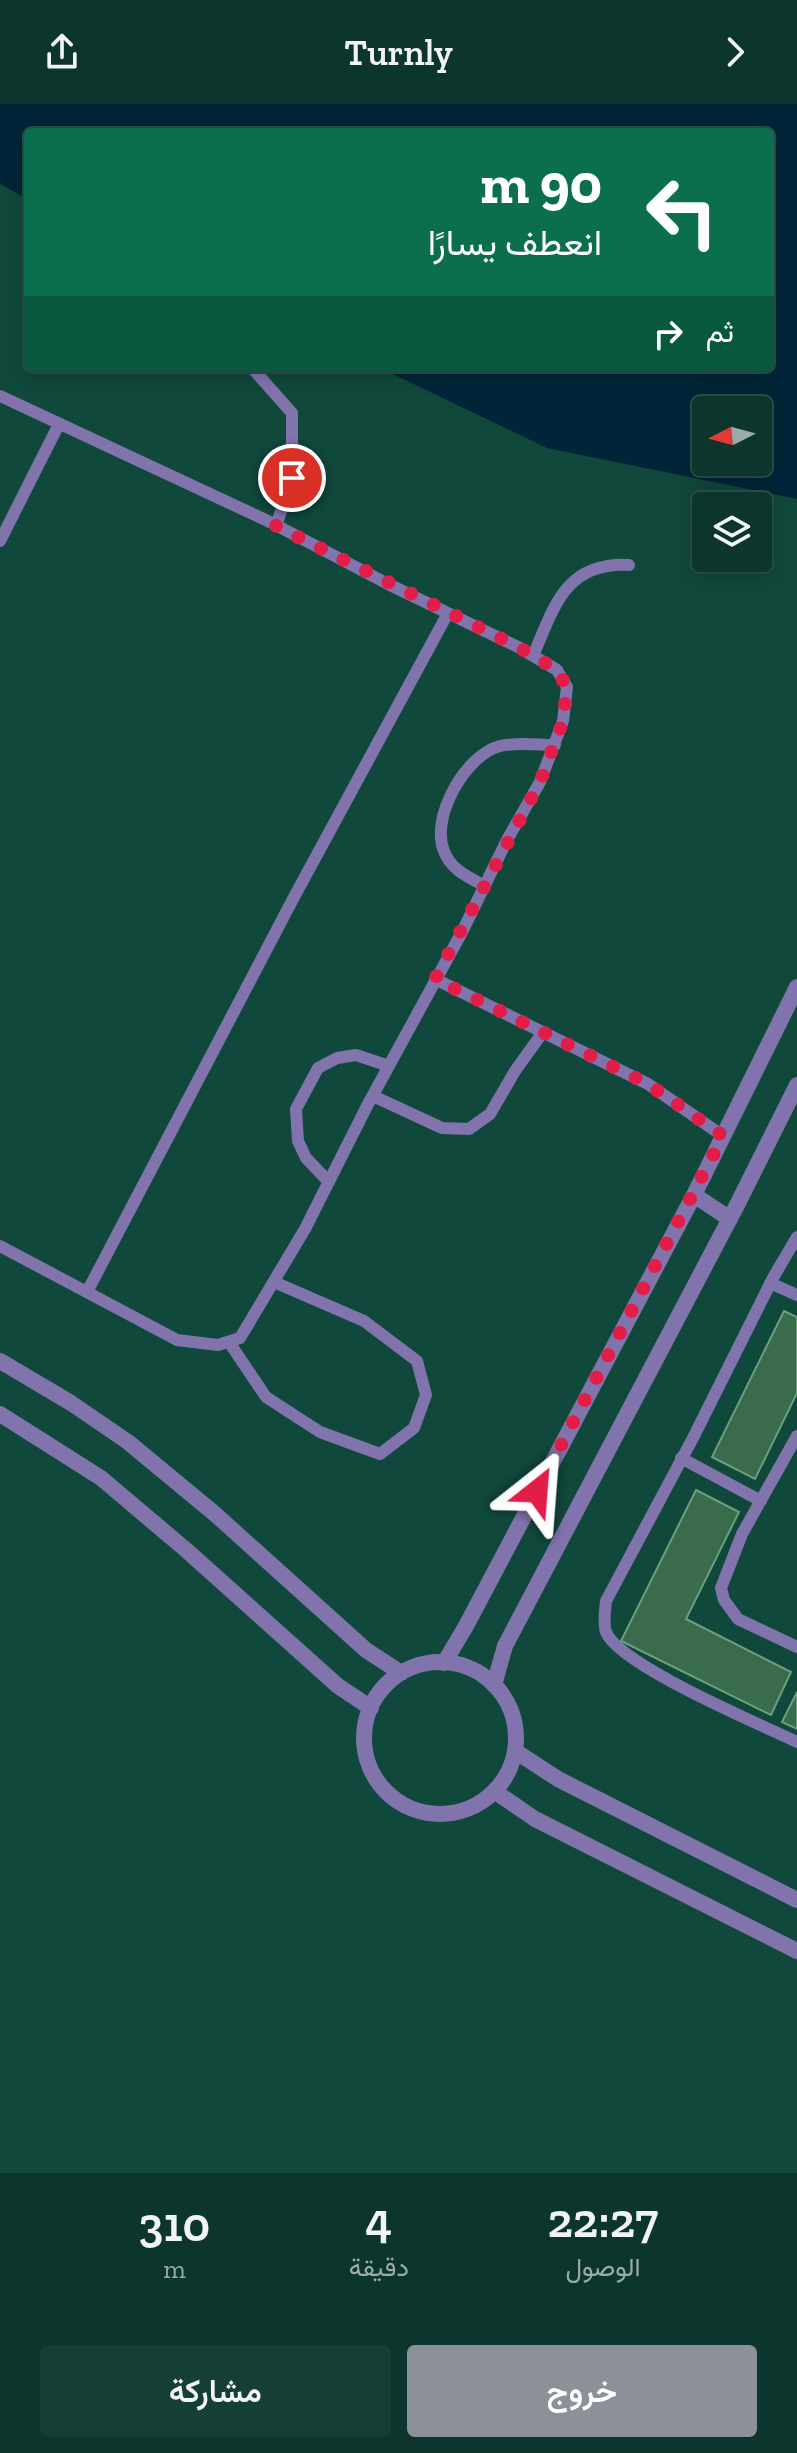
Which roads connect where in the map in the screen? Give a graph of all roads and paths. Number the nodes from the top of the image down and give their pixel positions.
1 (256, 372) edge
2 (0, 396) edge
3 (59, 424) junction
4 (276, 526) junction
5 (0, 541) edge
6 (629, 565) dead end
7 (448, 613) junction
8 (533, 656) junction
9 (555, 745) junction
10 (485, 886) junction
11 (435, 979) junction
12 (797, 987) edge
13 (543, 1032) junction
14 (389, 1066) junction
15 (797, 1085) edge
16 (373, 1096) junction
17 (723, 1136) junction
18 (329, 1182) junction
19 (694, 1195) junction
20 (730, 1219) junction
21 (797, 1237) edge
22 (0, 1246) edge
23 (274, 1282) junction
24 (770, 1283) junction
25 (87, 1292) junction
26 (797, 1295) edge
27 (229, 1342) junction
28 (0, 1361) edge
29 (0, 1414) edge
30 (797, 1436) edge
31 (681, 1458) junction
32 (761, 1501) junction
33 (797, 1647) edge
34 (444, 1663) junction
35 (401, 1673) junction
36 (494, 1685) junction
37 (371, 1708) junction
38 (797, 1742) edge
39 (515, 1751) junction
40 (494, 1791) junction
41 (797, 1900) edge
42 (797, 1951) edge

1 - 4 lane
2 - 3 lane
3 - 4 lane
3 - 5 lane
4 - 7 lane
6 - 8 lane
7 - 8 lane
7 - 25 lane
8 - 9 lane
9 - 10 lane
9 - 10 lane
10 - 11 lane
11 - 13 lane
11 - 14 lane
12 - 17 street
13 - 16 lane
13 - 17 lane
14 - 16 lane
14 - 18 lane
15 - 20 street
16 - 18 lane
17 - 19 street
18 - 23 lane
19 - 20 street
19 - 34 street
20 - 36 street
21 - 24 lane
22 - 25 lane
23 - 27 lane
23 - 27 lane
24 - 26 lane
24 - 31 lane
25 - 27 lane
28 - 35 street
29 - 37 street
30 - 32 lane
31 - 32 lane
31 - 38 lane
32 - 33 lane
34 - 35 street
34 - 36 street
35 - 37 street
36 - 39 street
37 - 40 street
39 - 40 street
39 - 41 street
40 - 42 street

